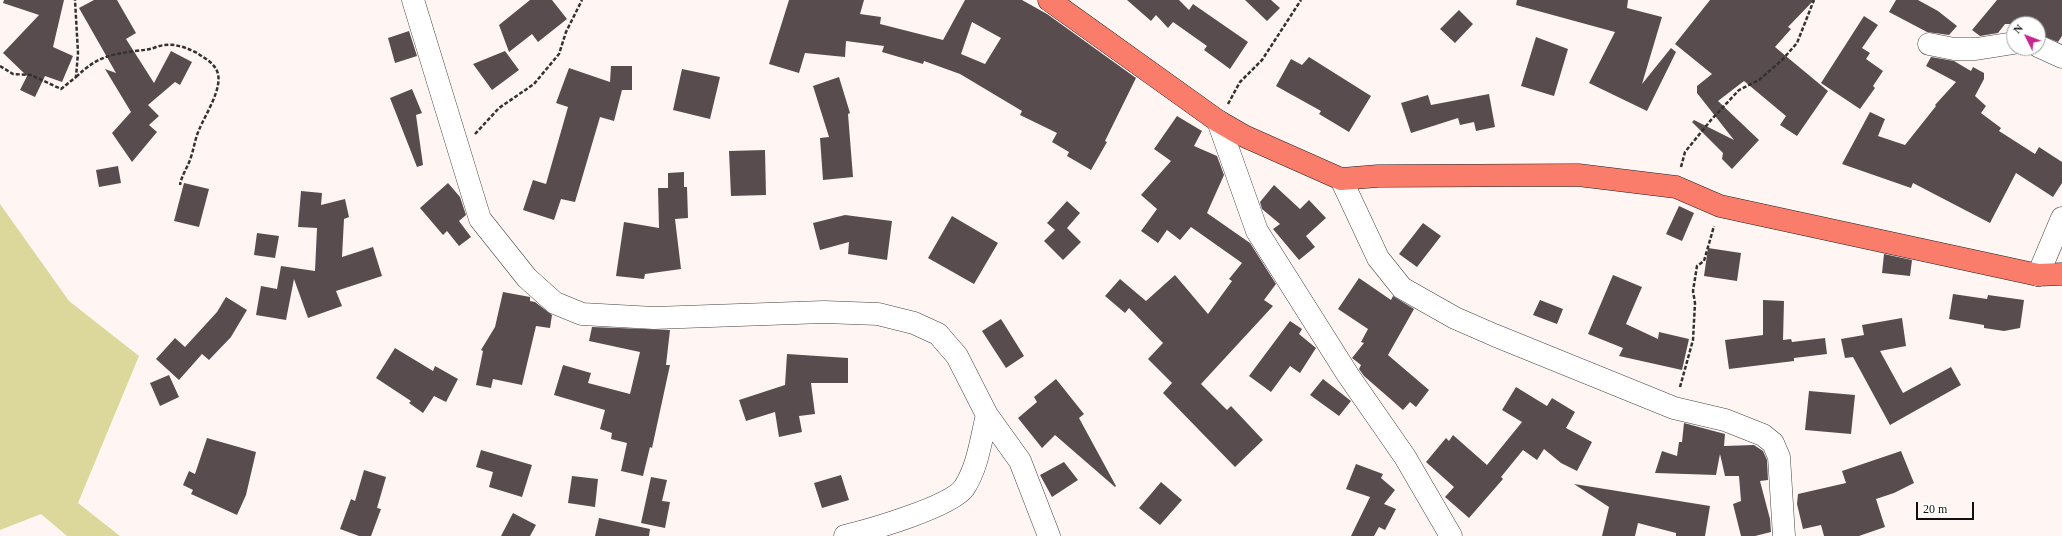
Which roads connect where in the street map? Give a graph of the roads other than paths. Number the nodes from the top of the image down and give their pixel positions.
1 (413, 0) edge
2 (1049, 0) edge
3 (1928, 44) dead end
4 (2006, 44) edge
5 (2046, 50) edge
6 (2062, 57) edge
7 (1218, 121) junction
8 (1341, 179) junction
9 (2062, 218) edge
10 (2062, 274) edge
11 (2038, 275) junction
12 (987, 415) junction
13 (845, 536) edge
14 (1049, 536) edge
15 (1451, 536) edge
16 (1784, 536) edge

1 - 12 street
2 - 7 main road
3 - 4 street
5 - 6 street
7 - 8 main road
7 - 15 street
8 - 11 main road
8 - 16 street
9 - 11 street
10 - 11 main road
12 - 13 street
12 - 14 street

